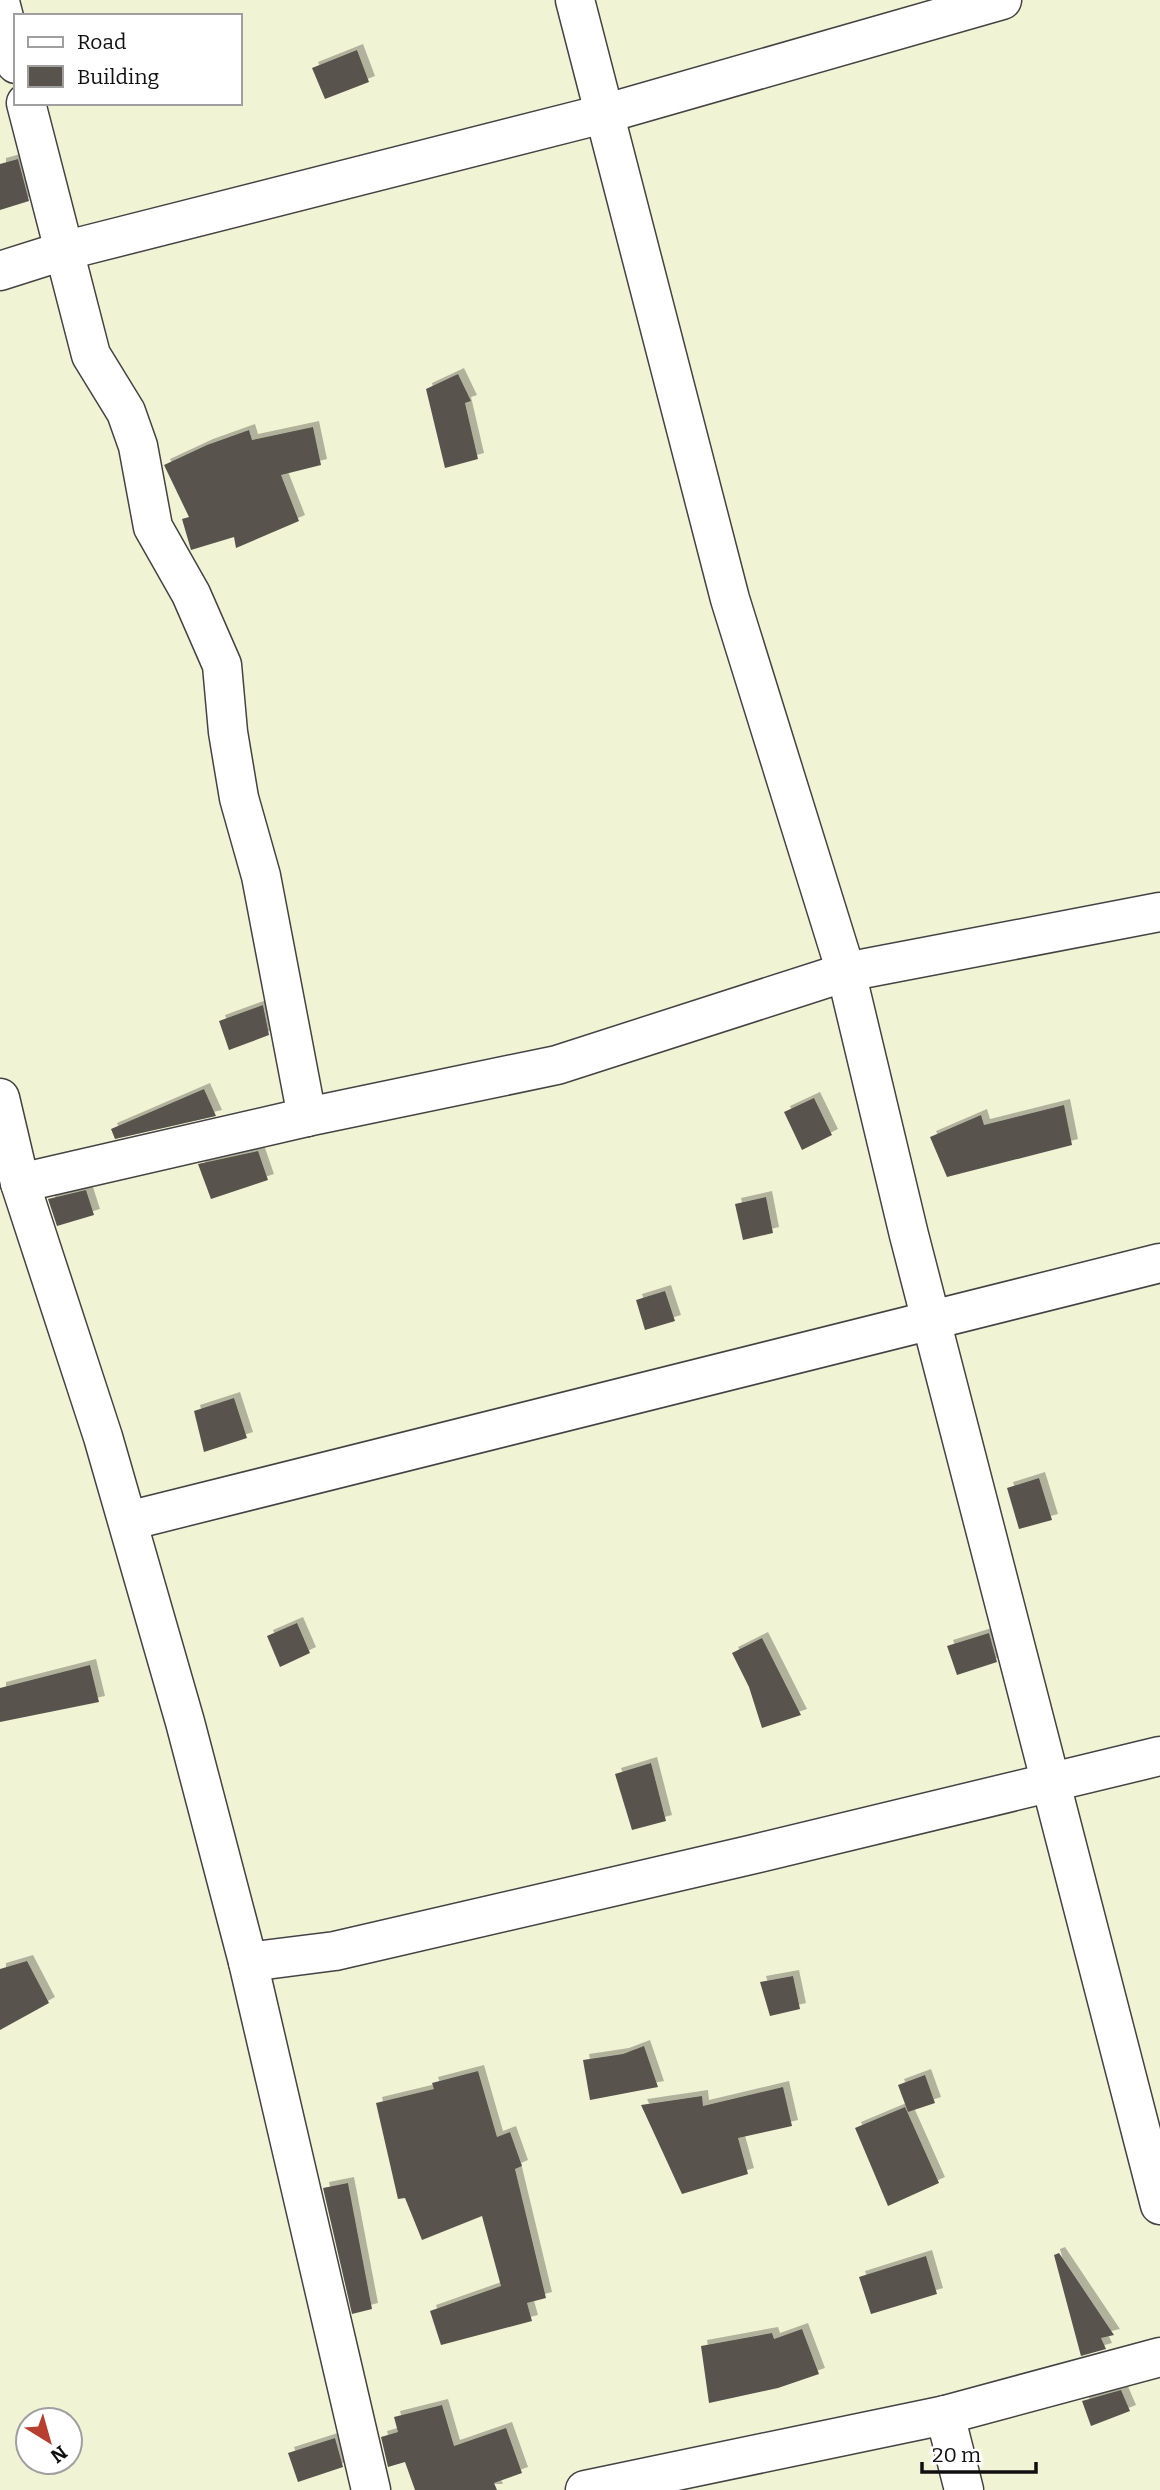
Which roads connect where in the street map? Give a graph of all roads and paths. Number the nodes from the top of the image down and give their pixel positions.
1 (575, 0) edge
2 (1002, 0) edge
3 (0, 2) edge
4 (14, 56) edge
5 (26, 105) edge
6 (607, 113) junction
7 (63, 251) junction
8 (0, 271) edge
9 (1160, 912) edge
10 (846, 972) junction
11 (0, 1098) edge
12 (307, 1117) junction
13 (20, 1183) junction
14 (1160, 1263) edge
15 (932, 1318) junction
16 (128, 1521) junction
17 (1160, 1756) edge
18 (1052, 1780) junction
19 (248, 1962) junction
20 (1150, 2130) edge
21 (1160, 2204) edge
22 (1160, 2357) edge
23 (945, 2415) junction
24 (372, 2490) edge
25 (586, 2490) edge
26 (964, 2490) edge

1 - 6 street
2 - 6 street
3 - 4 street
5 - 7 street
6 - 7 street
6 - 10 street
7 - 8 street
7 - 12 street
9 - 10 street
10 - 12 street
10 - 15 street
11 - 13 street
12 - 13 street
13 - 16 street
14 - 15 street
15 - 16 street
15 - 18 street
16 - 19 street
17 - 18 street
18 - 19 street
18 - 20 street
19 - 24 street
20 - 21 street
22 - 23 street
23 - 25 street
23 - 26 street

